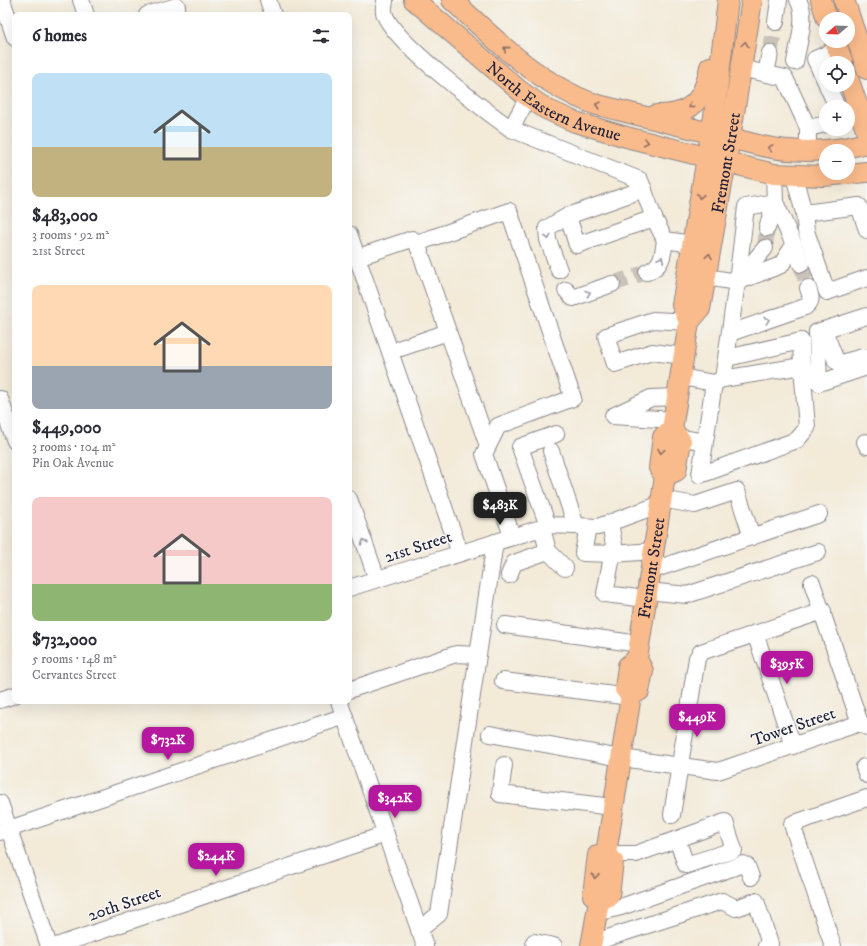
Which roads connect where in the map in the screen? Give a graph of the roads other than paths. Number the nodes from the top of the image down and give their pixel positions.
1 (2, 0) edge
2 (81, 0) edge
3 (268, 0) edge
4 (385, 0) edge
5 (414, 0) edge
6 (452, 0) edge
7 (728, 0) edge
8 (752, 0) edge
9 (779, 0) edge
10 (798, 0) edge
11 (821, 0) edge
12 (844, 0) edge
13 (178, 7) edge
14 (85, 12) edge
15 (159, 12) edge
16 (272, 12) edge
17 (825, 12) edge
18 (438, 21) junction
19 (776, 22) tunnel mouth
20 (12, 29) edge
21 (722, 34) junction
22 (838, 51) edge
23 (770, 53) tunnel mouth
24 (815, 59) junction
25 (795, 62) junction
26 (819, 67) edge
27 (741, 68) junction
28 (867, 69) edge
29 (766, 74) junction
30 (782, 78) junction
31 (548, 82) junction
32 (853, 92) edge
33 (528, 97) junction
34 (636, 114) junction
35 (819, 126) edge
36 (808, 128) junction
37 (510, 129) junction
38 (867, 133) edge
39 (720, 136) junction
40 (867, 143) edge
41 (808, 151) junction
42 (716, 160) junction
43 (867, 172) edge
44 (774, 174) junction
45 (794, 176) junction
46 (644, 189) junction
47 (775, 202) junction
48 (804, 213) junction
49 (568, 216) junction
50 (654, 218) junction
51 (768, 228) tunnel mouth
52 (867, 230) edge
53 (665, 240) junction
54 (352, 243) edge
55 (417, 243) junction
56 (692, 244) junction
57 (794, 245) junction
58 (765, 248) tunnel mouth
59 (368, 254) dead end
60 (801, 264) tunnel mouth
61 (559, 270) dead end
62 (647, 272) tunnel mouth
63 (706, 277) junction
64 (867, 278) edge
65 (738, 282) junction
66 (612, 284) tunnel mouth
67 (808, 288) tunnel mouth
68 (566, 290) dead end
69 (867, 316) edge
70 (689, 322) junction
71 (824, 330) junction
72 (448, 332) junction
73 (730, 333) junction
74 (401, 348) dead end
75 (684, 356) junction
76 (867, 356) edge
77 (727, 358) junction
78 (802, 366) junction
79 (867, 367) edge
80 (681, 377) junction
81 (719, 381) junction
82 (819, 383) junction
83 (678, 397) junction
84 (0, 398) edge
85 (675, 428) junction
86 (12, 432) edge
87 (556, 434) dead end
88 (706, 442) junction
89 (488, 446) junction
90 (551, 451) dead end
91 (661, 502) junction
92 (352, 508) edge
93 (819, 514) dead end
94 (610, 523) junction
95 (582, 526) junction
96 (545, 527) junction
97 (512, 536) junction
98 (752, 537) junction
99 (495, 542) junction
100 (548, 551) junction
101 (653, 551) junction
102 (460, 552) junction
103 (818, 552) dead end
104 (612, 554) junction
105 (565, 568) dead end
106 (650, 571) junction
107 (509, 575) dead end
108 (377, 579) junction
109 (812, 583) dead end
110 (352, 587) edge
111 (646, 595) junction
112 (823, 611) junction
113 (505, 625) dead end
114 (755, 634) junction
115 (638, 652) junction
116 (478, 655) junction
117 (503, 681) dead end
118 (352, 689) edge
119 (12, 696) edge
120 (631, 696) junction
121 (0, 700) edge
122 (340, 704) edge
123 (345, 716) junction
124 (863, 725) edge
125 (490, 734) dead end
126 (793, 746) junction
127 (621, 758) junction
128 (504, 765) dead end
129 (678, 767) junction
130 (867, 798) edge
131 (0, 804) edge
132 (613, 808) junction
133 (672, 815) dead end
134 (4, 830) edge
135 (386, 834) junction
136 (678, 839) dead end
137 (606, 854) junction
138 (751, 877) dead end
139 (598, 907) junction
140 (419, 930) junction
141 (534, 942) dead end
142 (592, 944) edge
143 (49, 946) edge
144 (56, 946) edge
145 (425, 946) edge
146 (554, 946) edge
147 (766, 946) edge
148 (832, 946) edge

1 - 20 street
2 - 14 street
3 - 16 street
4 - 37 street
5 - 18 main road, North Eastern Avenue
31 -> 6 main road, North Eastern Avenue
7 - 21 main road, Fremont Street
27 -> 8 main road, Fremont Street
9 - 19 street
10 - 25 street
11 - 17 main road
12 - 28 main road
13 - 15 street
18 - 31 main road
18 - 33 main road, North Eastern Avenue
21 -> 34 main road
21 - 39 main road, Fremont Street
22 - 24 street
23 - 29 street
24 - 25 street
24 - 26 street
25 - 30 street
27 - 29 street
27 - 39 main road, Fremont Street
29 - 30 street
30 - 36 street
34 -> 31 main road, North Eastern Avenue
32 - 38 main road
33 - 37 street
33 -> 42 main road, North Eastern Avenue
34 - 39 main road, North Eastern Avenue
35 - 36 street
36 - 41 street
37 - 46 street
41 -> 39 main road, North Eastern Avenue
39 - 42 main road, Fremont Street
40 - 41 main road, North Eastern Avenue
42 - 44 main road, North Eastern Avenue
42 -> 56 main road, Fremont Street
63 -> 42 main road, Fremont Street
43 - 45 main road, North Eastern Avenue
44 - 45 main road, North Eastern Avenue
44 - 47 street
45 - 48 street
46 - 49 street
46 - 50 street
47 - 51 street
47 - 57 street
47 - 65 street
48 - 52 street
48 - 64 street
49 - 50 street
49 -> 61 street
50 - 53 street
53 - 56 street
62 -> 53 street
54 - 102 street
55 - 59 street
55 - 72 street
55 - 89 street
56 - 70 main road, Fremont Street
57 - 60 street
57 - 65 street
58 - 65 street
63 - 65 street
63 - 70 main road, Fremont Street
65 - 73 street
68 -> 66 street
73 -> 67 street
69 - 71 street
70 - 75 main road, Fremont Street
70 - 75 street
71 - 76 street
71 - 82 street
72 - 74 street
72 - 89 street
73 - 77 street
75 - 80 main road, Fremont Street
77 - 78 street
77 - 81 street
78 - 81 street
78 - 82 street
78 - 88 street
79 - 82 street
80 - 81 street
80 - 83 main road, Fremont Street
81 - 88 street
83 - 85 main road, Fremont Street
83 - 85 street
84 - 86 street
85 - 88 street
85 - 91 main road, Fremont Street
87 - 96 street
89 - 97 street
90 - 95 street
91 - 94 street, 21st Street
91 - 98 street
91 - 101 main road, Fremont Street
108 -> 92 street
93 - 98 street
94 - 95 street, 21st Street
94 - 104 street
95 - 96 street, 21st Street
95 - 104 street
96 - 97 street, 21st Street
96 - 100 street
97 - 99 street, 21st Street
98 - 106 street
99 - 102 street, 21st Street
99 - 116 street
100 - 105 street
100 - 107 street
101 - 104 street
101 - 106 main road, Fremont Street
102 - 108 street, 21st Street
103 - 111 street
104 - 111 street
106 - 111 main road, Fremont Street
108 - 110 street, 21st Street
109 - 112 street
111 - 115 main road, Fremont Street
112 - 114 street
112 - 124 street
113 - 115 street
114 - 126 street
114 - 129 street
115 - 120 main road, Fremont Street
116 - 118 street
116 - 140 street
117 - 120 street
119 - 121 street
120 - 127 main road, Fremont Street
122 - 123 street
123 - 134 street
123 - 135 street
124 - 126 street, Tower Street
125 - 127 street, Tower Street
126 - 129 street, Tower Street
127 - 129 street, Tower Street
127 - 132 main road, Fremont Street
128 - 132 street
129 - 133 street
130 - 148 street
131 - 134 street
132 - 137 main road, Fremont Street
134 - 143 street
135 - 140 street
135 - 144 street, 20th Street
136 - 137 street
137 - 139 main road, Fremont Street
138 - 139 street
139 - 142 main road, Fremont Street
140 - 145 street
141 - 146 street
142 - 147 street

